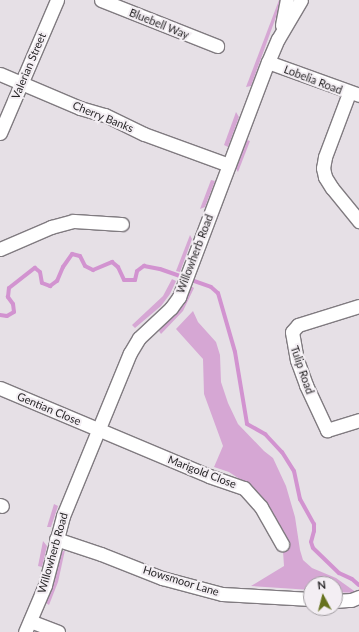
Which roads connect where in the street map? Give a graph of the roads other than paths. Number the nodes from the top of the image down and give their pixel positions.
1 (57, 0) edge
2 (101, 0) edge
3 (287, 0) edge
4 (301, 0) edge
5 (278, 39) junction
6 (217, 46) dead end
7 (268, 62) junction
8 (0, 74) edge
9 (22, 83) junction
10 (354, 94) edge
11 (0, 133) edge
12 (229, 165) junction
13 (359, 221) edge
14 (122, 224) dead end
15 (0, 248) edge
16 (359, 306) edge
17 (0, 388) edge
18 (359, 420) edge
19 (98, 429) junction
20 (56, 539) junction
21 (282, 544) dead end
22 (359, 597) edge
23 (303, 599) edge
24 (343, 600) edge
25 (28, 626) edge
26 (58, 632) edge

1 - 9 street, Valerian Street
2 - 6 street, Bluebell Way
3 - 5 street
4 - 5 street, Willowherb Road
5 - 7 street, Willowherb Road
7 - 10 street, Lobelia Road
7 - 12 street, Willowherb Road
8 - 9 street, Cherry Banks
9 - 11 street, Valerian Street
9 - 12 street, Cherry Banks
10 - 13 street
12 - 19 street, Willowherb Road
14 - 15 street
16 - 18 street, Tulip Road
17 - 19 street, Gentian Close
19 - 20 street, Willowherb Road
19 - 21 street, Marigold Close
20 - 23 street, Howsmoor Lane
20 - 25 street, Willowherb Road
22 - 24 street
25 - 26 street

